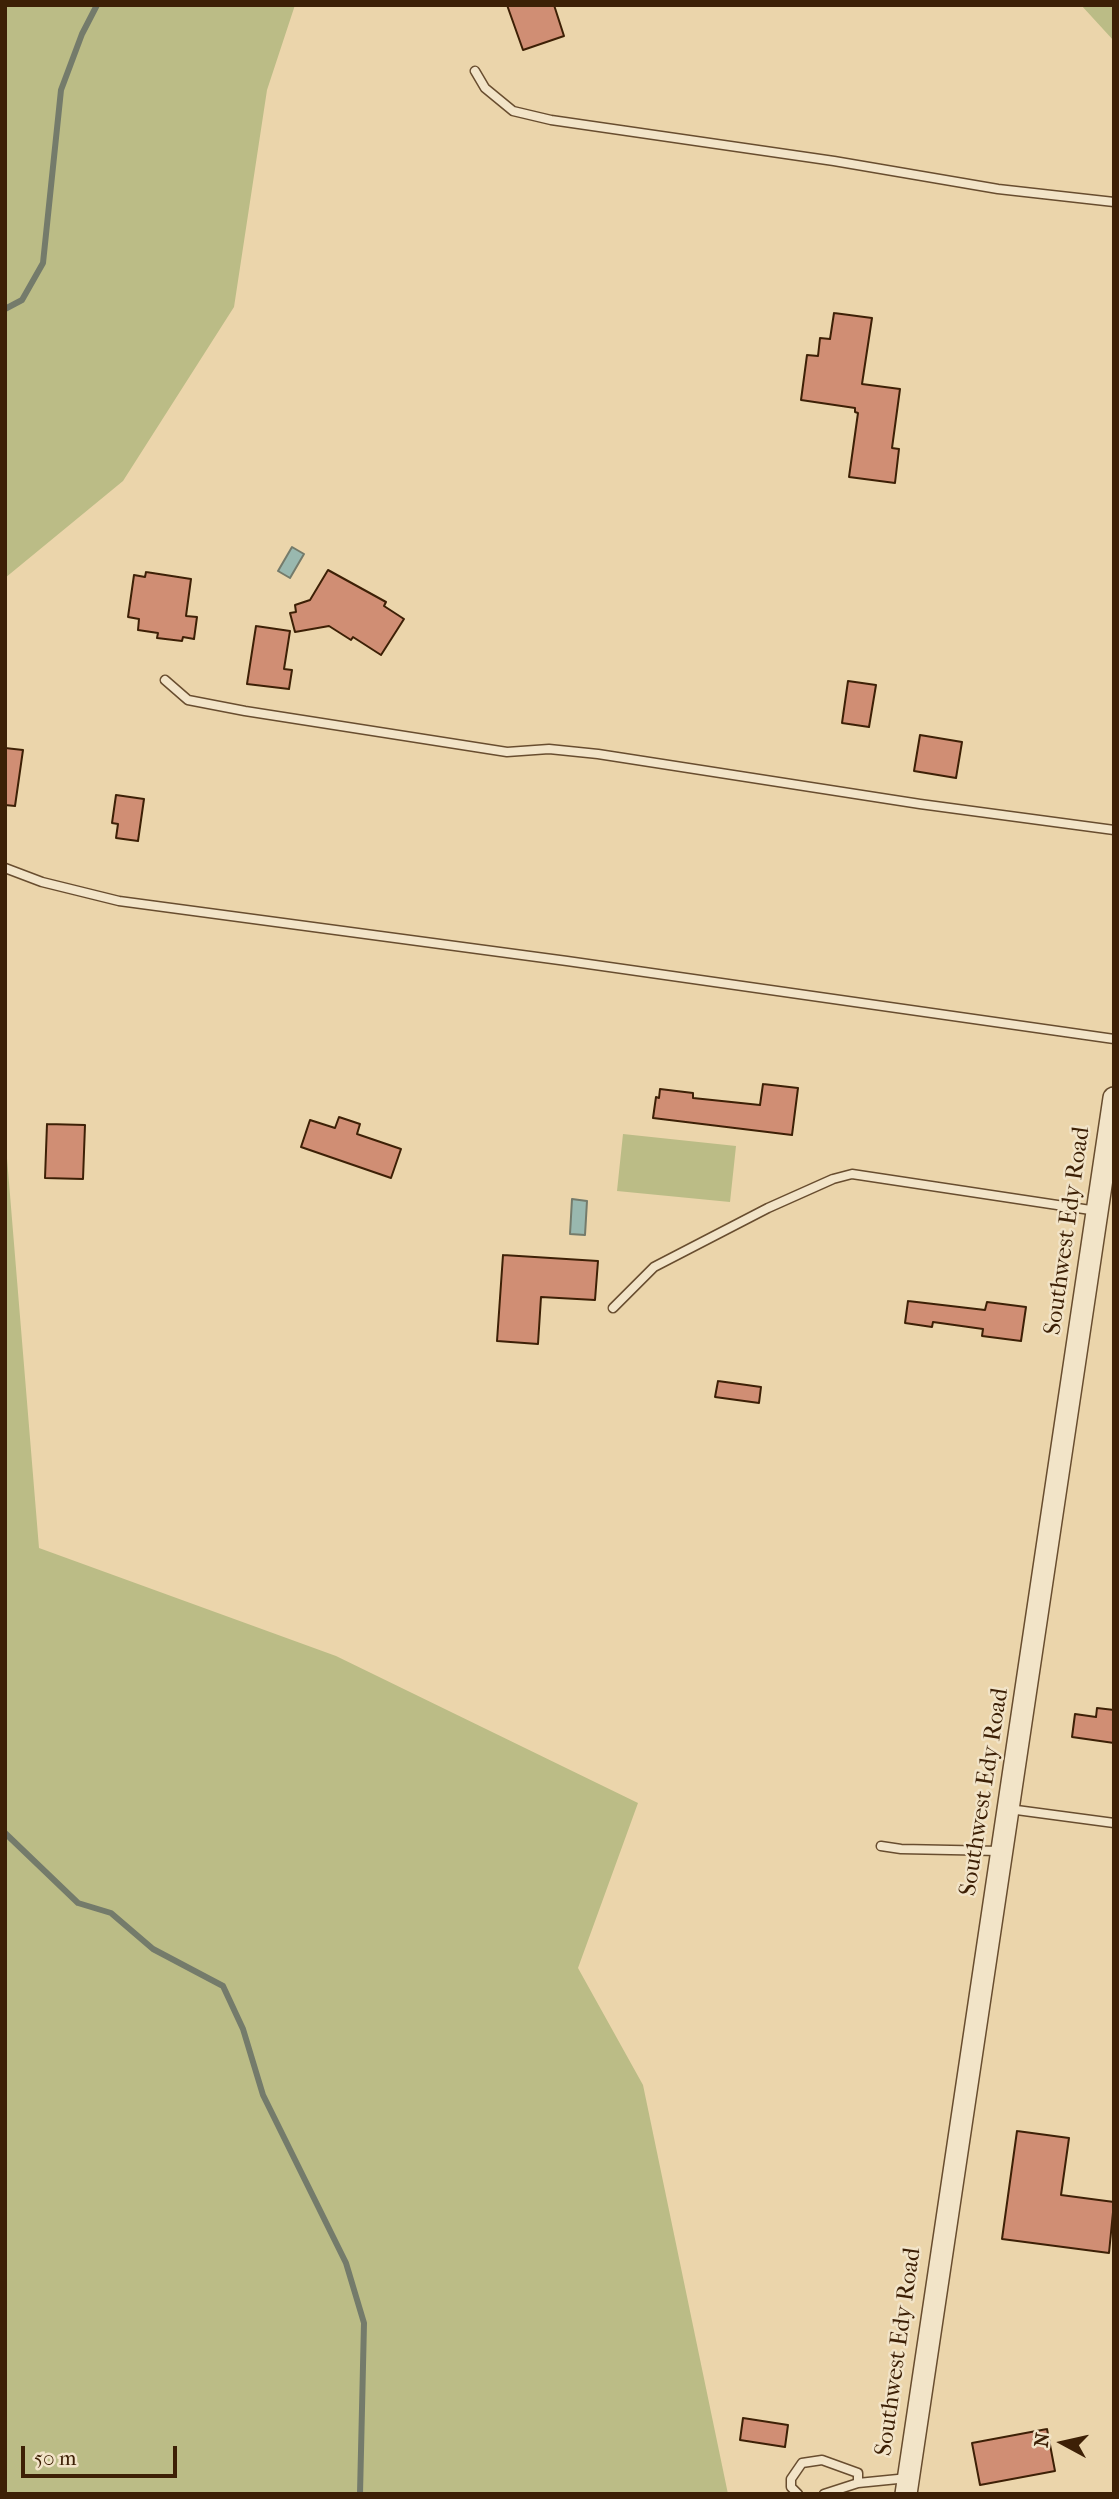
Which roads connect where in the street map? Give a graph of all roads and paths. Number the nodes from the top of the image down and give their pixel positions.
1 (475, 71) dead end
2 (1114, 201) edge
3 (165, 680) dead end
4 (1114, 831) edge
5 (5, 868) edge
6 (1114, 1039) edge
7 (1114, 1098) edge
8 (1097, 1211) junction
9 (613, 1308) dead end
10 (1009, 1809) junction
11 (1114, 1822) edge
12 (881, 1846) dead end
13 (1003, 1851) junction
14 (858, 2483) junction
15 (907, 2486) edge
16 (798, 2494) edge
17 (824, 2494) edge

1 - 2 lane
3 - 4 lane
5 - 6 lane
7 - 8 street, Southwest Edy Road
8 - 9 lane
8 - 10 street, Southwest Edy Road
10 - 11 lane
10 - 13 street, Southwest Edy Road
12 - 13 lane
13 - 15 street, Southwest Edy Road
14 - 15 lane
14 - 16 lane
14 - 17 lane

